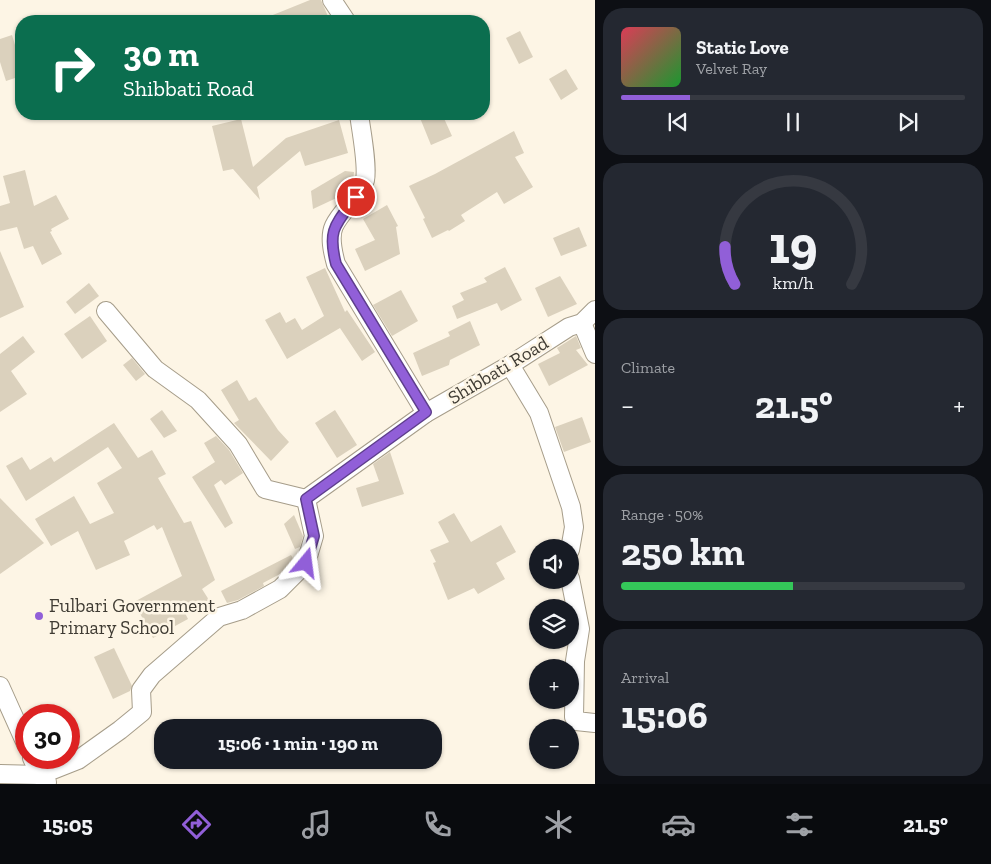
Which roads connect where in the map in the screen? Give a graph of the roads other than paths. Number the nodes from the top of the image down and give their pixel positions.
1 (332, 0) edge
2 (342, 15) edge
3 (360, 120) edge
4 (595, 310) edge
5 (106, 311) dead end
6 (575, 325) junction
7 (595, 354) edge
8 (510, 365) junction
9 (426, 412) junction
10 (306, 499) junction
11 (572, 539) edge
12 (572, 589) edge
13 (0, 686) edge
14 (15, 719) edge
15 (595, 723) edge
16 (38, 769) edge
17 (0, 774) edge
18 (45, 780) edge

1 - 2 street
3 - 9 street, Shibbati Road
4 - 6 street, Shibbati Road
5 - 10 street
6 - 7 street
6 - 8 street, Shibbati Road
8 - 9 street, Shibbati Road
8 - 11 street
9 - 10 street, Shibbati Road
10 - 18 street
12 - 15 street
13 - 14 street
16 - 18 street
17 - 18 street

